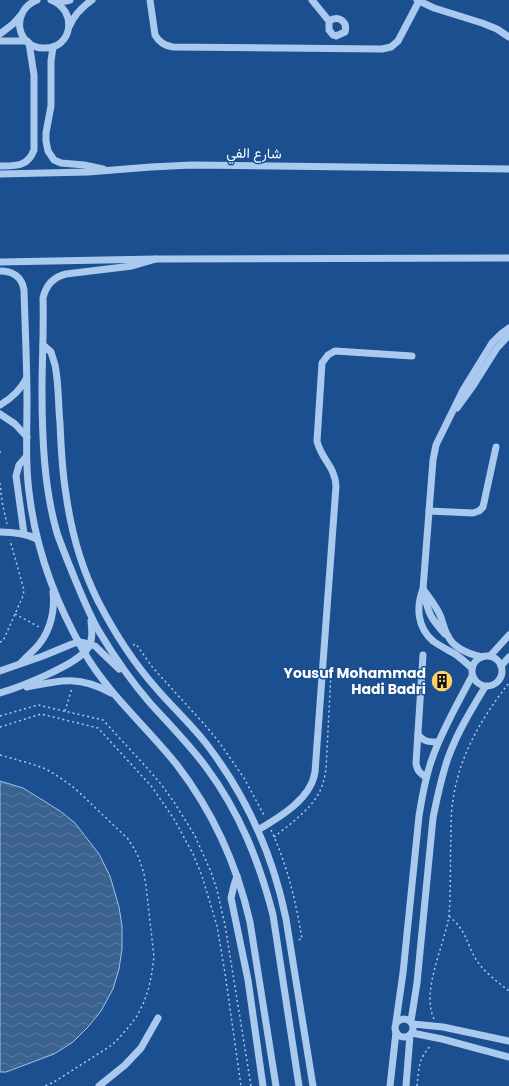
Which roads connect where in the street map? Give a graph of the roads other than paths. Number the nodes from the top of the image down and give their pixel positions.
1 (37, 0) edge
2 (70, 0) edge
3 (92, 0) edge
4 (150, 0) edge
5 (312, 0) edge
6 (54, 1) edge
7 (418, 1) edge
8 (25, 4) edge
9 (20, 16) junction
10 (329, 21) junction
11 (68, 29) junction
12 (0, 34) edge
13 (336, 36) junction
14 (509, 37) edge
15 (0, 41) edge
16 (28, 42) junction
17 (53, 47) junction
18 (337, 49) junction
19 (0, 166) edge
20 (509, 169) edge
21 (109, 171) junction
22 (0, 174) edge
23 (509, 258) edge
24 (156, 259) junction
25 (0, 262) edge
26 (0, 271) edge
27 (509, 328) edge
28 (509, 335) edge
29 (43, 345) junction
30 (412, 356) dead end
31 (27, 377) junction
32 (0, 405) edge
33 (0, 414) edge
34 (451, 416) junction
35 (27, 437) junction
36 (496, 447) dead end
37 (26, 457) junction
38 (429, 511) junction
39 (0, 532) edge
40 (24, 534) junction
41 (38, 539) junction
42 (52, 584) junction
43 (422, 589) junction
44 (90, 614) junction
45 (434, 622) junction
46 (425, 632) junction
47 (509, 635) edge
48 (447, 636) junction
49 (79, 642) junction
50 (90, 644) junction
51 (84, 652) junction
52 (423, 655) dead end
53 (490, 656) junction
54 (482, 657) junction
55 (509, 657) edge
56 (18, 665) junction
57 (501, 666) junction
58 (472, 668) junction
59 (0, 671) edge
60 (472, 676) junction
61 (131, 680) junction
62 (484, 687) junction
63 (9, 690) junction
64 (0, 693) edge
65 (114, 694) junction
66 (418, 734) junction
67 (438, 742) junction
68 (426, 777) junction
69 (258, 830) junction
70 (237, 876) junction
71 (290, 941) junction
72 (278, 942) junction
73 (158, 1018) dead end
74 (396, 1022) junction
75 (412, 1022) junction
76 (304, 1026) junction
77 (291, 1028) junction
78 (396, 1032) junction
79 (411, 1034) junction
80 (509, 1041) edge
81 (509, 1057) edge
82 (99, 1086) edge
83 (264, 1086) edge
84 (276, 1086) edge
85 (299, 1086) edge
86 (313, 1086) edge
87 (390, 1086) edge
88 (406, 1086) edge

1 - 8 street
2 - 6 street
3 - 11 street
4 - 18 street
5 - 10 street
6 - 11 street
7 - 14 street
7 - 18 street
8 - 9 street
9 - 12 street
9 - 16 street
10 - 13 street
10 - 13 street
11 - 17 street
13 - 18 street
15 - 16 street
16 - 17 street
16 - 19 street
17 - 21 street
20 - 21 street, شارع الفي
21 - 22 street, شارع الفي
23 - 24 street
24 - 25 street
24 - 29 street
26 - 31 street
27 - 34 street
28 - 34 street
29 - 44 street
29 - 69 street
30 - 69 street
31 - 32 street
31 - 35 street
33 - 35 street
34 - 38 street
35 - 37 street
36 - 38 street
37 - 40 street
37 - 41 street
38 - 43 street
39 - 40 street
40 - 41 street
41 - 42 street
42 - 49 street
42 - 56 street
43 - 45 street
43 - 46 street
43 - 48 street
44 - 50 street
44 - 61 street
45 - 46 street
45 - 48 street
46 - 58 street
47 - 53 street
48 - 54 street
49 - 50 street
49 - 51 street
49 - 56 street
50 - 51 street
50 - 61 street
51 - 63 street
51 - 65 street
52 - 66 street
53 - 54 street
53 - 57 street
54 - 58 street
55 - 57 street
56 - 59 street
57 - 62 street
58 - 60 street
60 - 62 street
60 - 67 street
61 - 72 street
62 - 75 street
63 - 64 street
63 - 65 street
65 - 70 street
66 - 67 street
66 - 68 street
67 - 68 street
68 - 74 street
69 - 71 street
70 - 83 street
70 - 84 street
71 - 72 street
71 - 76 street
72 - 77 street
73 - 82 street
74 - 75 street
74 - 78 street
75 - 79 street
75 - 80 street
76 - 77 street
76 - 86 street
77 - 85 street
78 - 79 street
78 - 87 street
79 - 81 street
79 - 88 street

